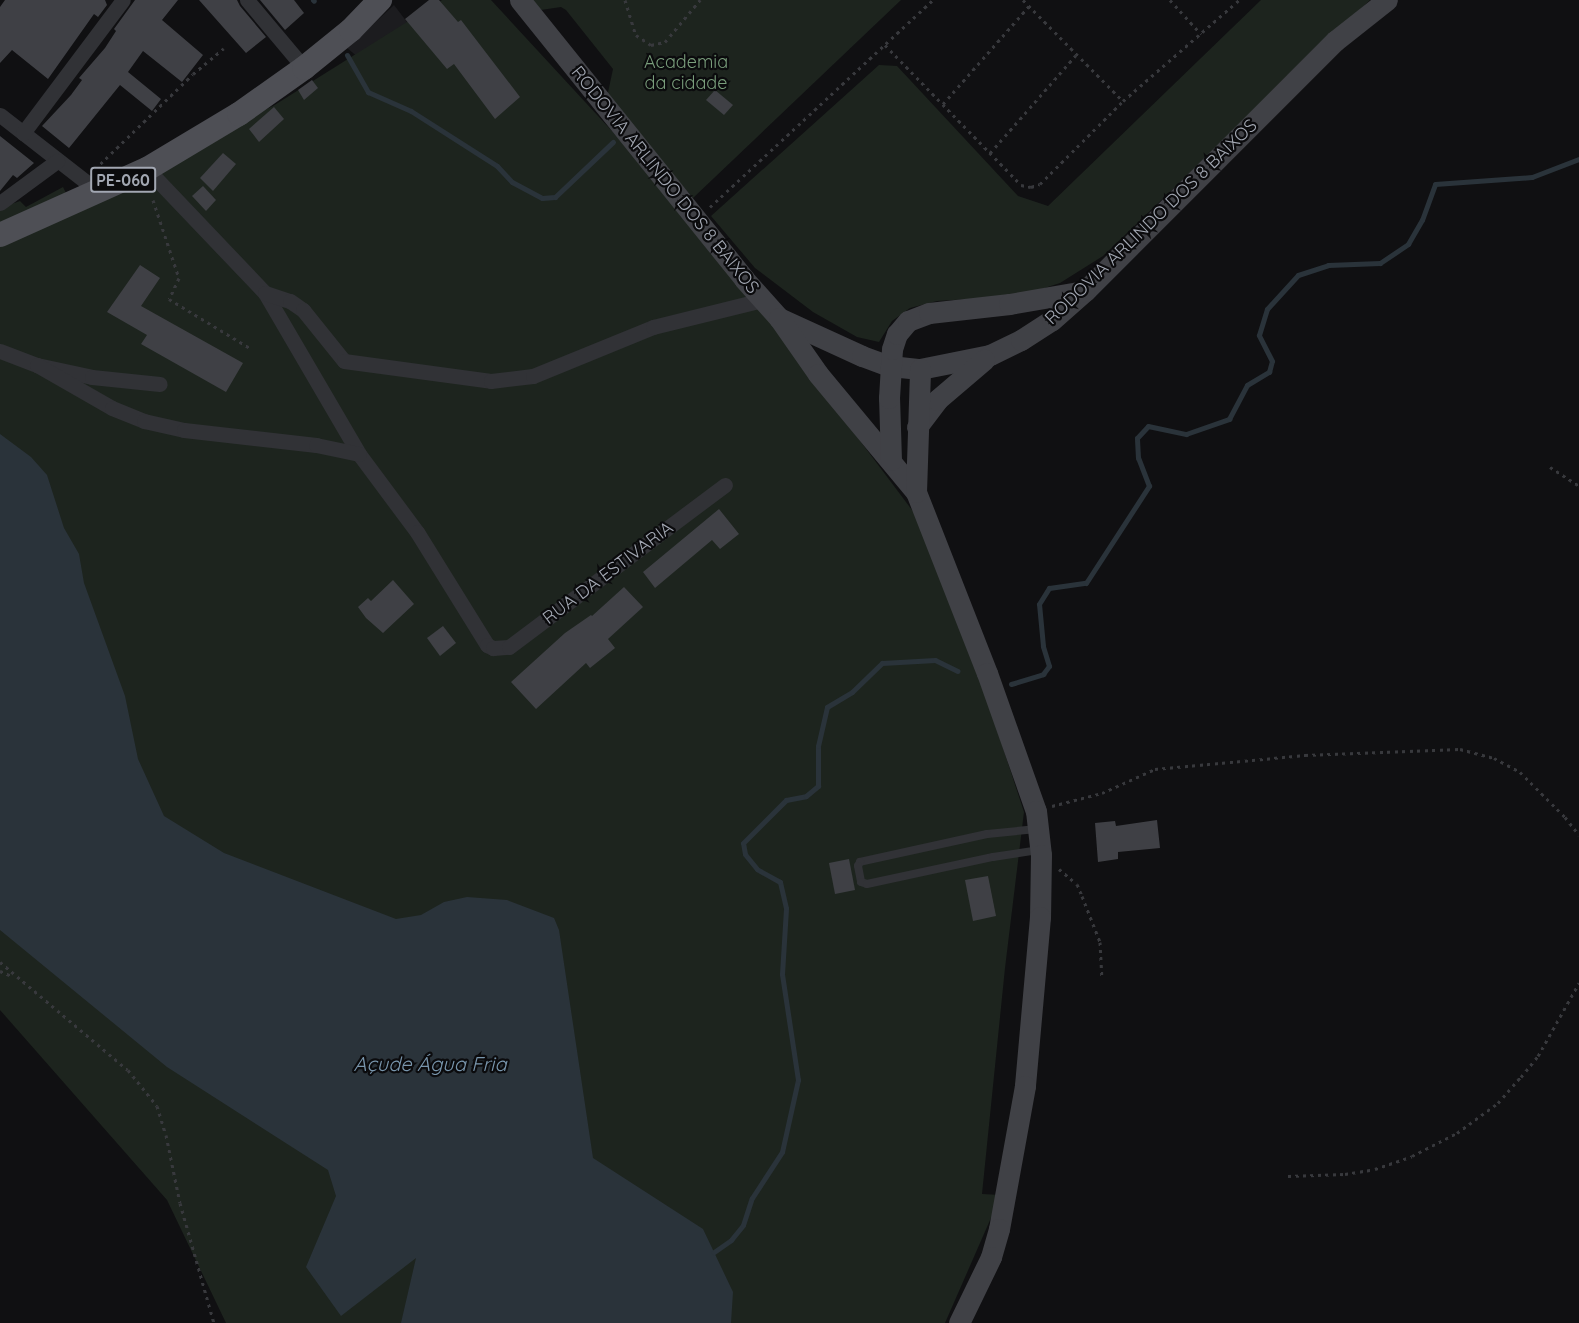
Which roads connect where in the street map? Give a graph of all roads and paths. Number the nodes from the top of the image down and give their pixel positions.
1 (123, 0) edge
2 (247, 0) edge
3 (381, 0) edge
4 (625, 0) edge
5 (699, 0) edge
6 (933, 0) edge
7 (1023, 0) edge
8 (1170, 0) edge
9 (1239, 0) edge
10 (1387, 0) edge
11 (520, 4) edge
12 (1029, 6) junction
13 (1202, 34) junction
14 (885, 45) junction
15 (224, 48) dead end
16 (1076, 55) junction
17 (304, 68) junction
18 (1123, 101) junction
19 (943, 104) junction
20 (0, 115) edge
21 (23, 133) junction
22 (989, 153) junction
23 (57, 161) junction
24 (151, 175) junction
25 (91, 186) junction
26 (0, 203) edge
27 (698, 219) junction
28 (0, 235) edge
29 (1084, 291) junction
30 (265, 293) junction
31 (762, 300) junction
32 (778, 318) junction
33 (250, 348) dead end
34 (0, 351) edge
35 (990, 355) junction
36 (37, 365) junction
37 (890, 366) junction
38 (920, 369) junction
39 (160, 384) dead end
40 (917, 427) junction
41 (359, 454) junction
42 (891, 460) junction
43 (1550, 467) dead end
44 (725, 485) dead end
45 (1579, 486) edge
46 (916, 492) junction
47 (1579, 835) edge
48 (1039, 836) junction
49 (0, 962) edge
50 (0, 971) edge
51 (1102, 977) dead end
52 (16, 978) junction
53 (1579, 983) edge
54 (1288, 1176) dead end
55 (213, 1323) edge
56 (959, 1323) edge

1 - 21 street
2 - 17 street
3 - 17 main road, PE-060
4 - 5 path
6 - 14 path
7 - 12 path
8 - 13 path
9 - 13 path
10 - 29 main road, RODOVIA ARLINDO DOS 8 BAIXOS
11 - 27 main road, RODOVIA ARLINDO DOS 8 BAIXOS
12 - 16 path
12 - 19 path
13 - 18 path
14 - 19 path
14 - 27 path
15 - 25 path
16 - 18 path
16 - 22 path
17 - 24 main road, PE-060
18 - 22 path
19 - 22 path
20 - 21 street
21 - 23 street
23 - 25 street
23 - 26 street
24 - 25 main road, PE-060
24 - 30 street
24 - 33 path
25 - 28 main road, PE-060
27 - 31 main road, RODOVIA ARLINDO DOS 8 BAIXOS
29 - 35 main road, RODOVIA ARLINDO DOS 8 BAIXOS
29 - 37 main road
30 - 31 street
30 - 41 street
31 - 32 main road, RODOVIA ARLINDO DOS 8 BAIXOS
32 - 37 main road, RODOVIA ARLINDO DOS 8 BAIXOS
32 - 42 main road
34 - 36 street
35 - 38 main road, RODOVIA ARLINDO DOS 8 BAIXOS
35 - 40 main road
36 - 39 street
36 - 41 street
37 - 38 main road, RODOVIA ARLINDO DOS 8 BAIXOS
37 - 42 main road
38 - 40 main road
40 - 46 main road
41 - 44 street, RUA DA ESTIVARIA
42 - 46 main road
43 - 45 path
46 - 48 main road
47 - 48 path
48 - 48 lane
48 - 51 path
48 - 56 main road
49 - 52 path
50 - 52 path
52 - 55 path
53 - 54 path

